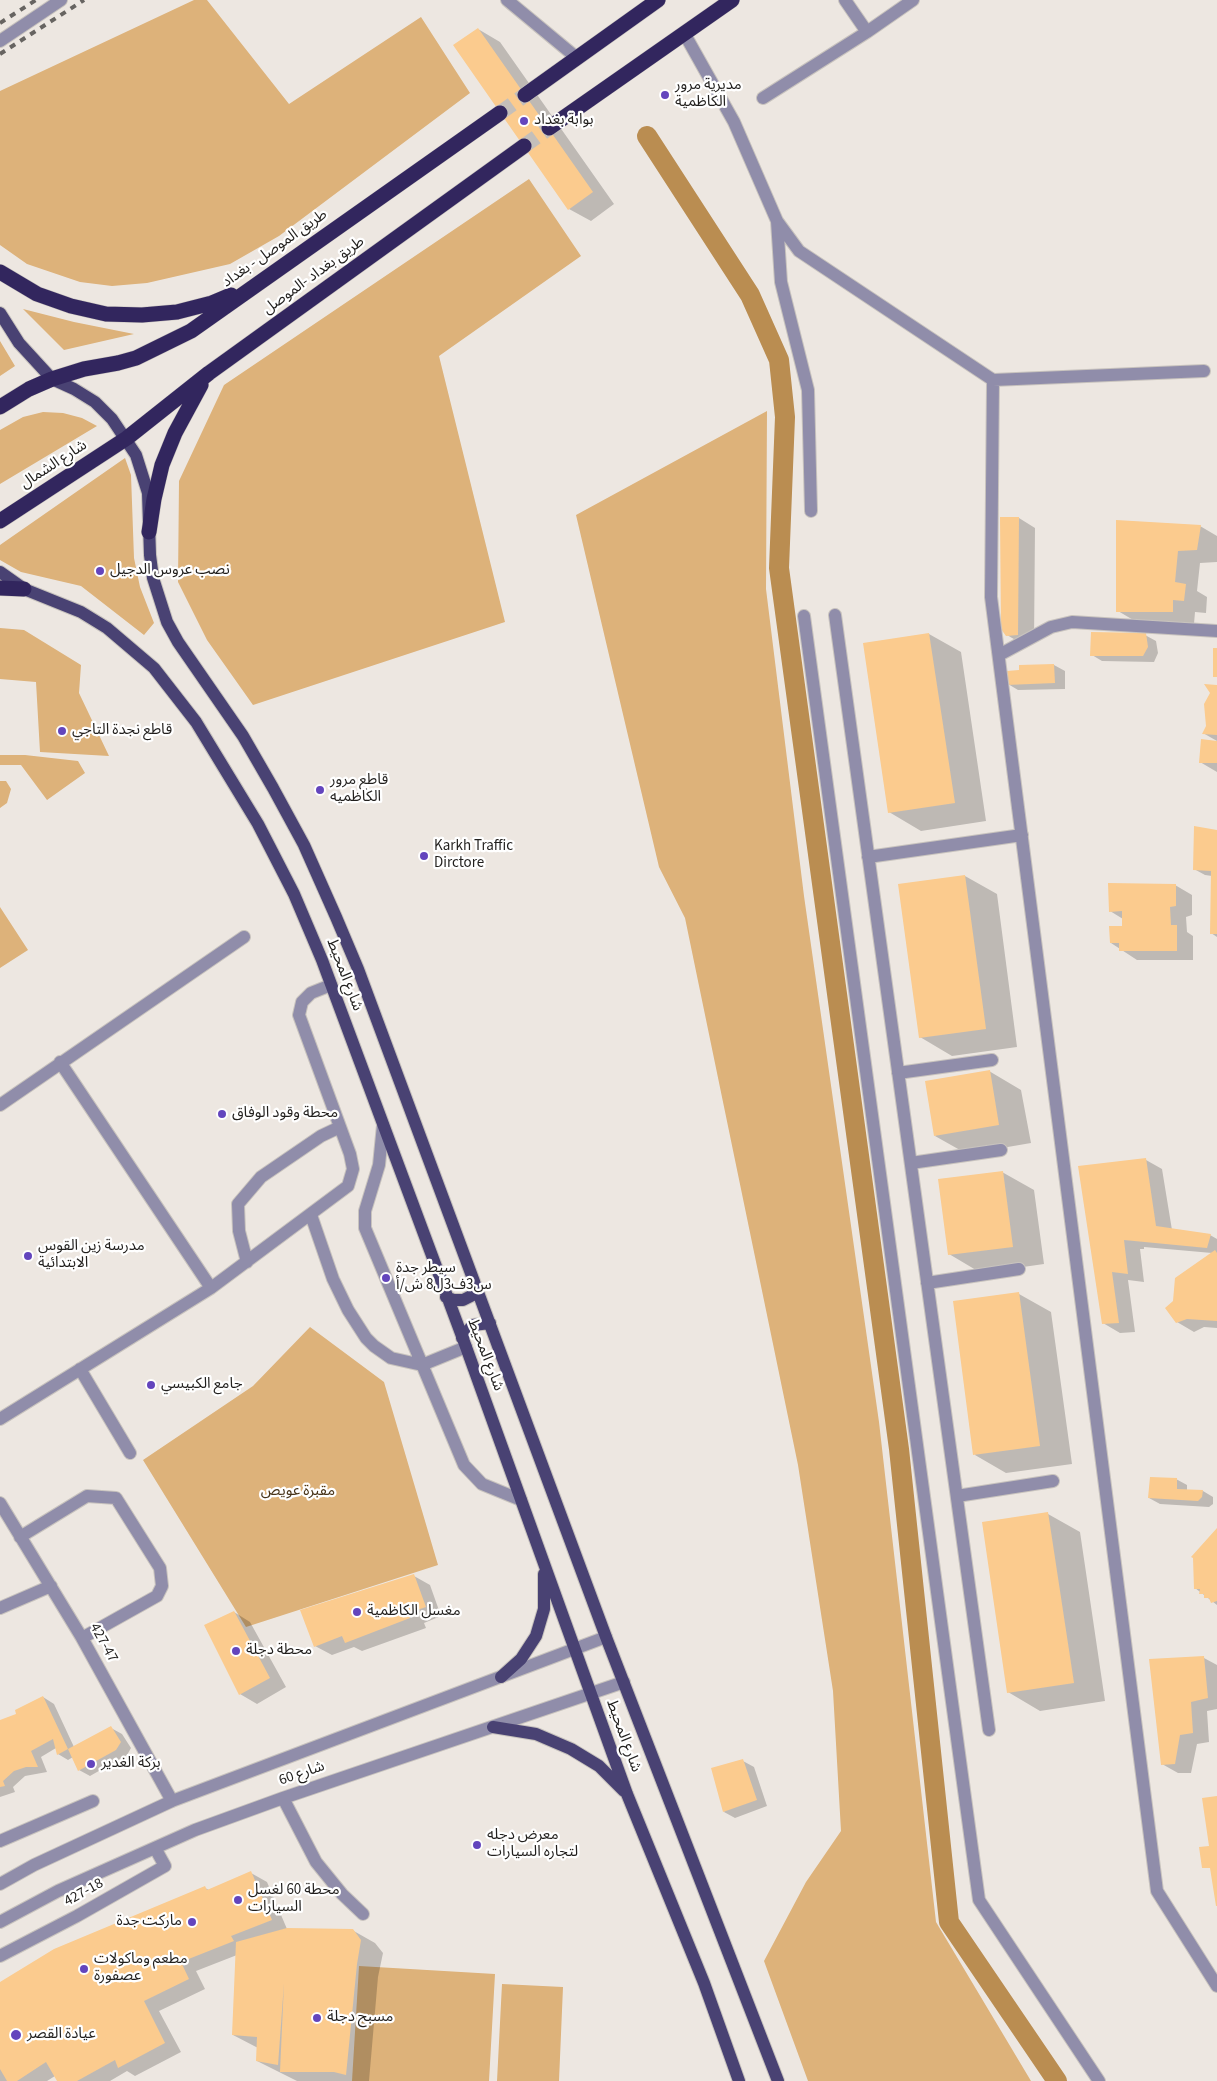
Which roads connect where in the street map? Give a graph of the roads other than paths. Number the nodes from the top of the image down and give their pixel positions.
1 (61, 0) edge
2 (507, 0) edge
3 (658, 0) edge
4 (732, 0) edge
5 (845, 0) edge
6 (913, 0) edge
7 (867, 32) junction
8 (684, 33) junction
9 (0, 40) edge
10 (577, 58) junction
11 (525, 95) tunnel mouth
12 (763, 98) dead end
13 (500, 113) tunnel mouth
14 (549, 128) tunnel mouth
15 (524, 146) tunnel mouth
16 (777, 222) junction
17 (276, 270) junction
18 (0, 272) edge
19 (0, 313) edge
20 (1204, 371) dead end
21 (209, 374) junction
22 (52, 379) junction
23 (993, 380) junction
24 (0, 407) edge
25 (127, 438) junction
26 (811, 511) dead end
27 (0, 521) edge
28 (149, 532) junction
29 (0, 572) edge
30 (0, 588) edge
31 (24, 589) junction
32 (835, 615) dead end
33 (804, 616) dead end
34 (1217, 631) edge
35 (999, 655) junction
36 (1022, 835) junction
37 (868, 857) junction
38 (244, 937) dead end
39 (331, 985) junction
40 (992, 1060) dead end
41 (60, 1062) junction
42 (898, 1073) junction
43 (0, 1105) edge
44 (383, 1125) junction
45 (340, 1127) junction
46 (1001, 1150) dead end
47 (911, 1163) junction
48 (311, 1215) junction
49 (247, 1262) junction
50 (1019, 1268) dead end
51 (927, 1283) junction
52 (211, 1288) junction
53 (477, 1290) junction
54 (446, 1297) junction
55 (490, 1323) junction
56 (464, 1343) junction
57 (422, 1365) junction
58 (80, 1369) junction
59 (0, 1419) edge
60 (130, 1453) dead end
61 (1053, 1481) dead end
62 (957, 1496) junction
63 (521, 1500) junction
64 (0, 1503) edge
65 (20, 1536) junction
66 (544, 1564) junction
67 (51, 1586) junction
68 (0, 1608) edge
69 (606, 1637) junction
70 (82, 1638) junction
71 (573, 1650) junction
72 (501, 1677) junction
73 (624, 1682) junction
74 (591, 1694) junction
75 (493, 1727) junction
76 (989, 1730) dead end
77 (627, 1794) junction
78 (283, 1798) junction
79 (93, 1801) dead end
80 (172, 1802) junction
81 (0, 1841) edge
82 (155, 1848) junction
83 (0, 1884) edge
84 (363, 1914) dead end
85 (0, 1922) edge
86 (0, 1956) edge
87 (1217, 1986) edge
88 (739, 2081) edge
89 (778, 2081) edge
90 (1099, 2081) edge

1 - 9 street
2 - 10 street
3 - 10 highway
4 - 8 highway
5 - 7 street
6 - 7 street
7 - 12 street
8 - 14 highway
8 - 16 street
10 - 11 highway
13 - 17 highway, طريق الموصل - بغداد
15 - 21 highway, طريق بغداد -الموصل
16 - 23 street
16 - 26 street
17 - 18 highway
17 - 22 highway, طريق الموصل - بغداد
19 - 22 main road
20 - 23 street
21 - 25 highway, طريق بغداد -الموصل
21 - 28 highway
22 - 24 highway
22 - 25 main road, شارع المحيط
23 - 35 street
25 - 27 highway, شارع الشمال
25 - 28 main road, شارع المحيط
28 - 53 main road, شارع المحيط
29 - 31 main road, شارع المحيط
30 - 31 highway
31 - 39 main road, شارع المحيط
32 - 37 street
33 - 90 street
34 - 35 street
35 - 36 street
36 - 37 street
36 - 87 street
37 - 42 street
38 - 41 street
39 - 44 main road, شارع المحيط
39 - 45 street
40 - 42 street
41 - 43 street
41 - 52 street
42 - 47 street
44 - 54 main road, شارع المحيط
44 - 57 street
45 - 48 street
45 - 49 street
46 - 47 street
47 - 51 street
48 - 49 street
48 - 57 street
49 - 52 street
50 - 51 street
51 - 62 street
52 - 58 street
53 - 54 main road
53 - 55 main road, شارع المحيط
54 - 56 main road, شارع المحيط
55 - 56 main road
55 - 69 main road, شارع المحيط
56 - 57 street
56 - 63 main road, شارع المحيط
57 - 63 street
58 - 59 street
58 - 60 street
61 - 62 street
62 - 76 street
63 - 66 main road, شارع المحيط
64 - 65 street, 427-47
65 - 67 street, 427-47
65 - 70 street
66 - 71 main road, شارع المحيط
66 - 72 main road
67 - 68 street
67 - 70 street, 427-47
69 - 71 street, شارع 60
69 - 73 main road, شارع المحيط
70 - 80 street, 427-47
71 - 72 street, شارع 60
71 - 74 main road, شارع المحيط
72 - 80 street, شارع 60
73 - 74 street, شارع 60
73 - 89 main road, شارع المحيط
74 - 75 street, شارع 60
74 - 77 main road, شارع المحيط
75 - 77 main road
75 - 78 street, شارع 60
77 - 88 main road, شارع المحيط
78 - 82 street, شارع 60
78 - 84 street
79 - 81 street
80 - 83 street, شارع 60
82 - 85 street, شارع 60
82 - 86 street, 427-18

